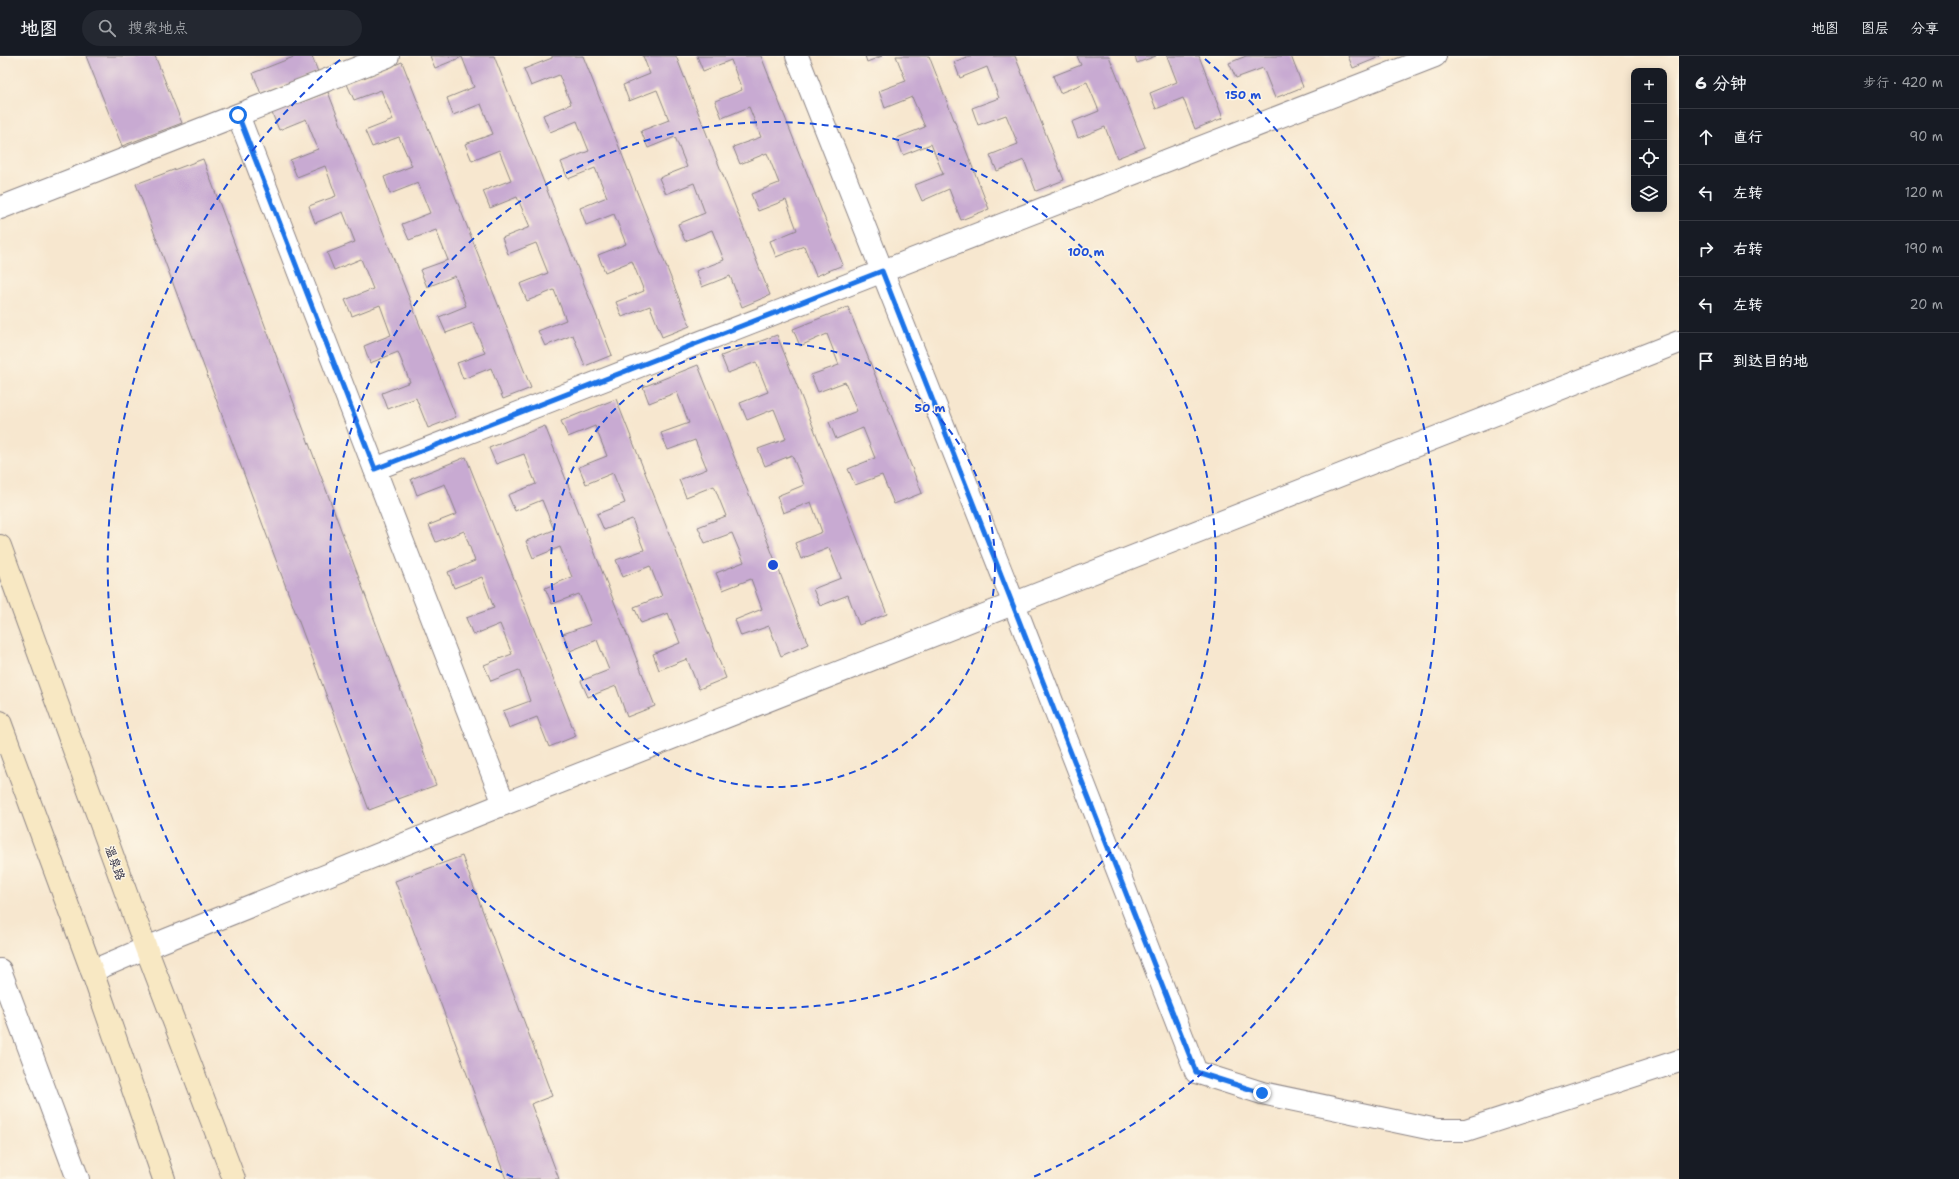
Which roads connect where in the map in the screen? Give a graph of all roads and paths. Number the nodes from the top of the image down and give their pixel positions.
1 (388, 56) edge
2 (797, 56) edge
3 (1435, 56) edge
4 (238, 115) junction
5 (0, 208) edge
6 (882, 271) junction
7 (1679, 342) edge
8 (375, 469) junction
9 (0, 546) edge
10 (1014, 604) junction
11 (0, 722) edge
12 (504, 804) junction
13 (146, 948) junction
14 (0, 970) edge
15 (92, 972) junction
16 (1679, 1062) edge
17 (78, 1179) edge
18 (164, 1179) edge
19 (234, 1179) edge

1 - 4 street
2 - 6 street
3 - 6 street
4 - 5 street
4 - 8 street
6 - 8 street
6 - 10 street
7 - 10 street
8 - 12 street
9 - 13 main road, 温泉路
10 - 12 street
10 - 16 street
11 - 15 main road
12 - 13 street
13 - 15 street
13 - 19 main road, 温泉路
14 - 17 street
15 - 18 main road

